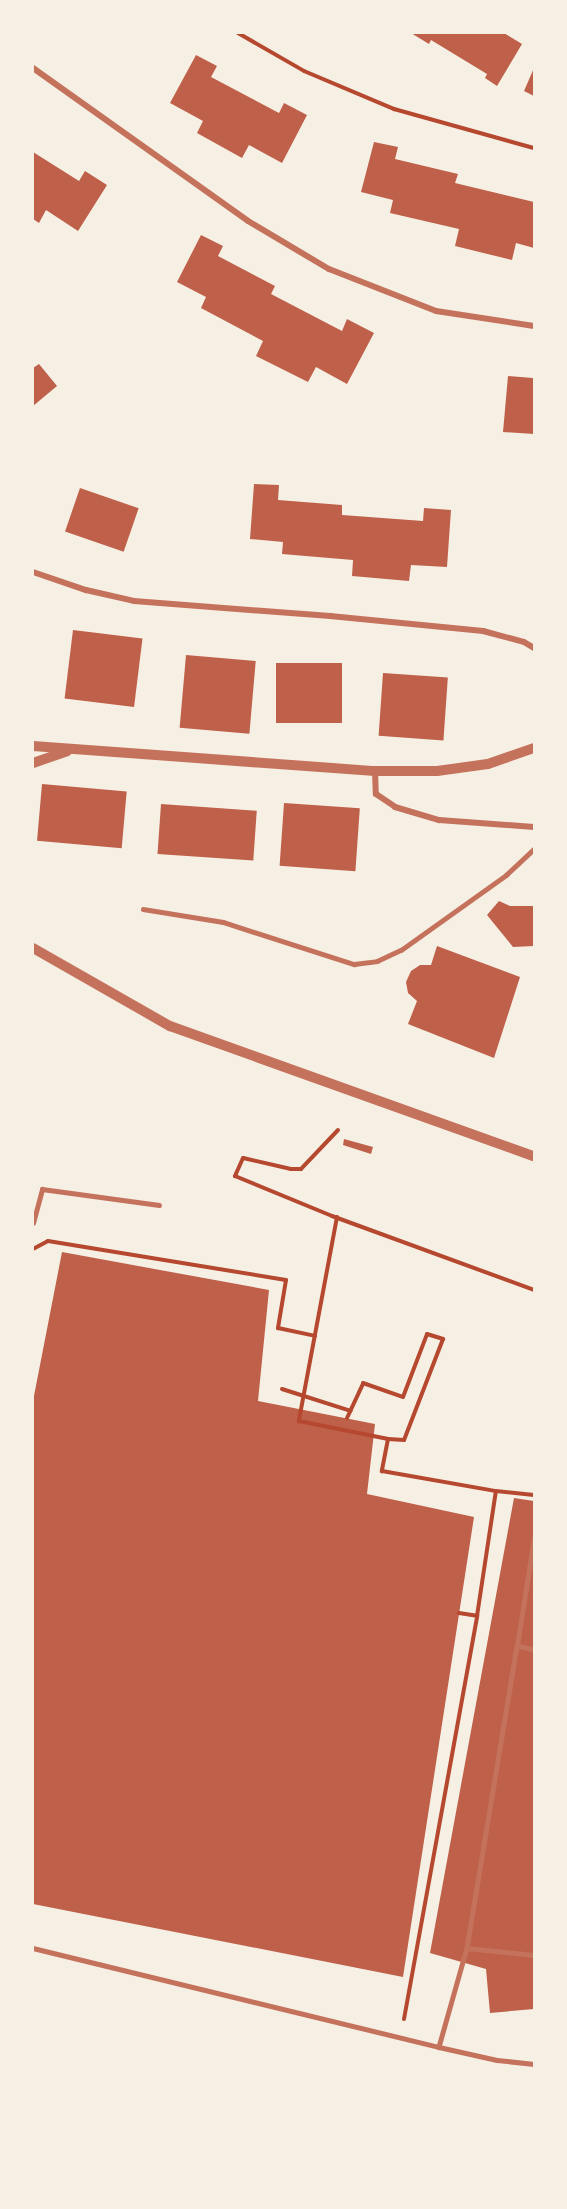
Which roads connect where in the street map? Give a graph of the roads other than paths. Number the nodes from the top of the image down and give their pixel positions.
1 (33, 68) edge
2 (534, 326) edge
3 (33, 572) edge
4 (534, 648) edge
5 (33, 746) edge
6 (534, 748) edge
7 (70, 749) junction
8 (33, 763) edge
9 (375, 771) junction
10 (534, 826) edge
11 (534, 849) edge
12 (143, 909) dead end
13 (33, 948) edge
14 (534, 1156) edge
15 (159, 1205) dead end
16 (33, 1223) edge
17 (534, 1538) edge
18 (517, 1646) junction
19 (534, 1650) edge
20 (33, 1947) edge
21 (467, 1948) junction
22 (534, 1955) edge
23 (439, 2047) junction
24 (534, 2064) edge

1 - 2 street
3 - 4 street
5 - 7 street
6 - 9 street
7 - 8 street
7 - 9 street
9 - 10 street
11 - 12 lane
13 - 14 street
15 - 16 lane
17 - 18 lane
18 - 19 lane
18 - 21 lane
20 - 23 lane
21 - 22 lane
21 - 23 lane
23 - 24 lane

